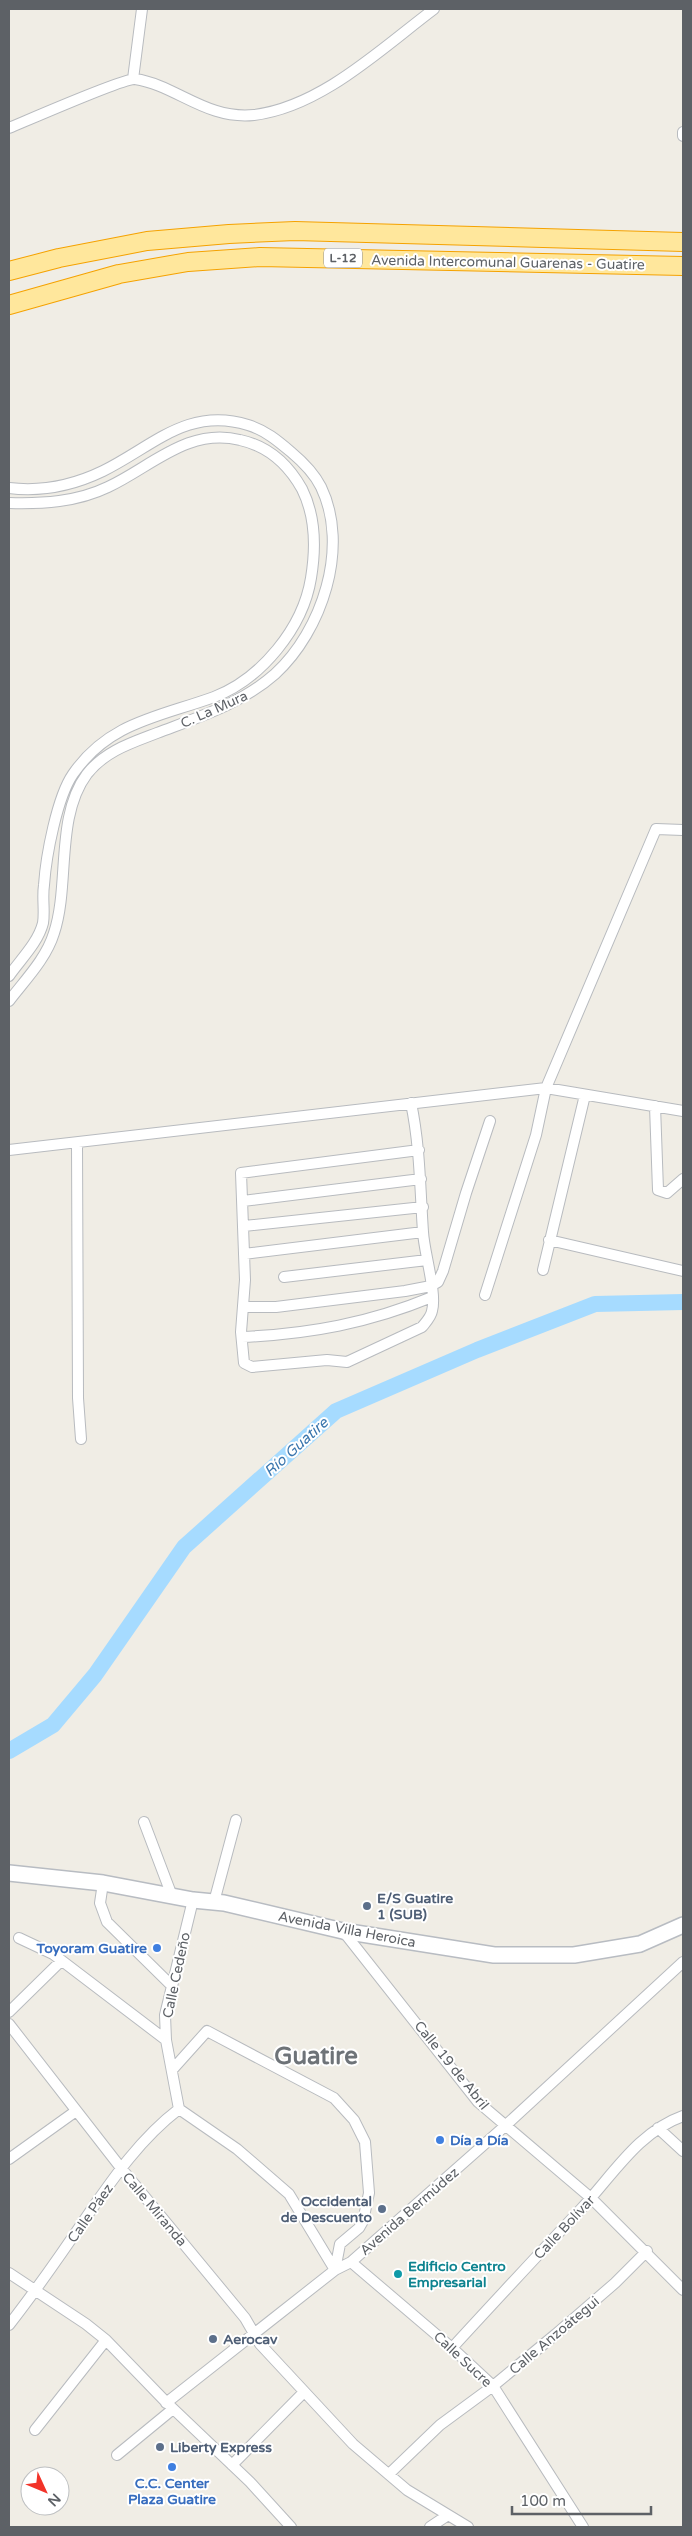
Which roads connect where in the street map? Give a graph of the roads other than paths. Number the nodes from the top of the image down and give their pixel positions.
1 (142, 9) edge
2 (434, 9) edge
3 (133, 79) junction
4 (9, 128) edge
5 (683, 242) edge
6 (683, 266) edge
7 (9, 271) edge
8 (9, 305) edge
9 (9, 488) edge
10 (9, 503) edge
11 (683, 830) edge
12 (9, 976) edge
13 (9, 1000) edge
14 (546, 1088) junction
15 (585, 1094) junction
16 (411, 1103) junction
17 (655, 1106) junction
18 (683, 1111) edge
19 (490, 1121) dead end
20 (77, 1143) junction
21 (9, 1150) edge
22 (418, 1150) junction
23 (421, 1179) junction
24 (683, 1179) edge
25 (243, 1202) junction
26 (423, 1207) junction
27 (244, 1226) junction
28 (423, 1232) junction
29 (549, 1240) junction
30 (244, 1254) junction
31 (427, 1260) junction
32 (543, 1270) dead end
33 (683, 1272) edge
34 (284, 1277) dead end
35 (432, 1291) junction
36 (485, 1296) dead end
37 (243, 1307) junction
38 (242, 1337) junction
39 (81, 1439) dead end
40 (236, 1820) dead end
41 (144, 1822) dead end
42 (9, 1873) edge
43 (103, 1883) junction
44 (172, 1896) junction
45 (193, 1900) junction
46 (214, 1902) junction
47 (683, 1925) edge
48 (344, 1931) junction
49 (18, 1938) dead end
50 (61, 1960) junction
51 (683, 1962) edge
52 (172, 1986) junction
53 (9, 2012) edge
54 (9, 2024) edge
55 (166, 2040) junction
56 (172, 2070) junction
57 (179, 2109) junction
58 (76, 2111) junction
59 (683, 2116) edge
60 (505, 2126) junction
61 (658, 2128) junction
62 (683, 2151) edge
63 (9, 2159) edge
64 (121, 2168) junction
65 (591, 2198) junction
66 (647, 2251) junction
67 (351, 2262) junction
68 (335, 2270) junction
69 (9, 2273) edge
70 (683, 2290) edge
71 (35, 2291) junction
72 (9, 2324) edge
73 (254, 2334) junction
74 (106, 2340) junction
75 (452, 2348) junction
76 (493, 2386) junction
77 (304, 2392) junction
78 (170, 2406) junction
79 (35, 2430) dead end
80 (117, 2455) dead end
81 (232, 2465) junction
82 (389, 2474) junction
83 (448, 2515) junction
84 (291, 2527) edge
85 (430, 2527) edge
86 (468, 2527) edge
87 (583, 2527) edge

1 - 3 street
2 - 3 street
3 - 4 street
5 - 7 highway, Avenida Intercomunal Guarenas - Guatire / L-12
6 - 8 highway, Avenida Intercomunal Guarenas - Guatire / L-12
9 - 13 street, C. La Mura
10 - 12 street
11 - 14 street
14 - 15 street
14 - 16 street
14 - 36 street
15 - 17 street
15 - 29 street
16 - 20 street
16 - 22 street
17 - 18 street
17 - 24 street
19 - 35 street
20 - 21 street
20 - 39 street
22 - 23 street
22 - 25 street
23 - 25 street
23 - 26 street
25 - 27 street
26 - 27 street
26 - 28 street
27 - 30 street
28 - 30 street
28 - 31 street
29 - 32 street
29 - 33 street
30 - 37 street
31 - 34 street
31 - 35 street
35 - 37 street
35 - 38 street
35 - 38 street
37 - 38 street
40 - 46 street
41 - 44 street
42 - 43 main road, Avenida Villa Heroica
43 - 44 main road, Avenida Villa Heroica
43 - 52 street
44 - 45 main road, Avenida Villa Heroica
45 - 46 main road, Avenida Villa Heroica
45 - 52 street, Calle Cedeño
46 - 48 main road, Avenida Villa Heroica
47 - 48 main road, Avenida Villa Heroica
48 - 60 street, Calle 19 de Abril
49 - 50 street
50 - 53 street
50 - 55 street
51 - 60 street, Avenida Bermúdez
52 - 55 street, Calle Cedeño
54 - 58 street, Calle Miranda
55 - 56 street, Calle Cedeño
56 - 57 street, Calle Cedeño
56 - 68 street
57 - 64 street, Calle Páez
57 - 68 street
58 - 63 street
58 - 64 street, Calle Miranda
59 - 61 street, Calle Bolívar
60 - 65 street, Calle 19 de Abril
60 - 67 street, Avenida Bermúdez
61 - 62 street
61 - 65 street, Calle Bolívar
64 - 71 street, Calle Páez
64 - 73 street, Calle Miranda
65 - 66 street, Calle 19 de Abril
65 - 75 street, Calle Bolívar
66 - 70 street, Calle 19 de Abril
66 - 76 street, Calle Anzoátegui
67 - 68 street, Avenida Bermúdez
67 - 75 street, Calle Sucre
68 - 73 street, Avenida Bermúdez
69 - 71 street
71 - 72 street, Calle Páez
71 - 74 street
73 - 77 street, Calle Miranda
73 - 78 street, Avenida Bermúdez
74 - 78 street
74 - 79 street
75 - 76 street, Calle Sucre
76 - 82 street, Calle Anzoátegui
76 - 87 street, Calle Sucre
77 - 81 street
77 - 82 street, Calle Miranda
78 - 80 street, Avenida Bermúdez
78 - 81 street
81 - 84 street
82 - 83 street, Calle Miranda
83 - 85 street
83 - 86 street, Calle Miranda

